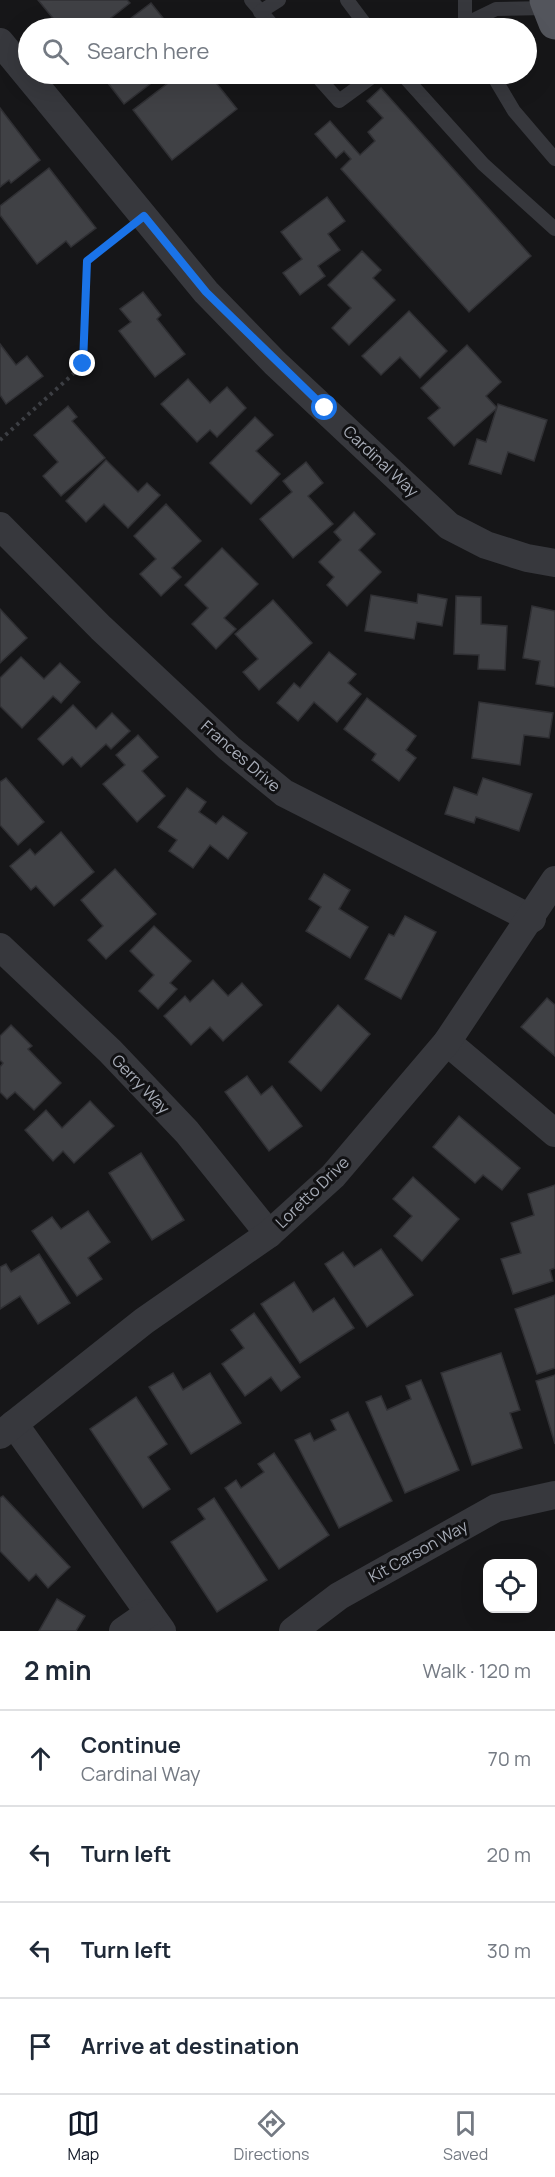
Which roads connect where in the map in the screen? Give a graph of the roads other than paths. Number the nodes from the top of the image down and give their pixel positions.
1 (251, 0) edge
2 (279, 0) edge
3 (347, 0) edge
4 (465, 0) edge
5 (551, 9) edge
6 (260, 12) junction
7 (266, 18) edge
8 (360, 18) edge
9 (463, 18) edge
10 (480, 18) edge
11 (0, 42) edge
12 (18, 64) edge
13 (35, 84) edge
14 (324, 84) edge
15 (362, 84) edge
16 (411, 84) edge
17 (498, 84) edge
18 (555, 159) edge
19 (555, 229) edge
20 (0, 526) edge
21 (555, 563) edge
22 (555, 880) edge
23 (532, 919) junction
24 (0, 947) edge
25 (447, 1042) junction
26 (555, 1133) edge
27 (269, 1234) junction
28 (7, 1429) edge
29 (555, 1495) edge
30 (156, 1622) edge
31 (123, 1631) edge
32 (293, 1631) edge

1 - 6 lane
2 - 6 lane
3 - 8 lane
4 - 9 lane
5 - 10 lane
6 - 7 lane
11 - 12 street, Cardinal Way
13 - 21 street, Cardinal Way
14 - 15 lane
16 - 19 lane
17 - 18 lane
20 - 23 street, Frances Drive
22 - 23 street, Loretto Drive
23 - 25 street, Loretto Drive
24 - 27 street, Gerry Way
25 - 26 street
25 - 27 street, Loretto Drive
27 - 28 street, Loretto Drive
28 - 30 street
29 - 32 street, Kit Carson Way
30 - 31 street

